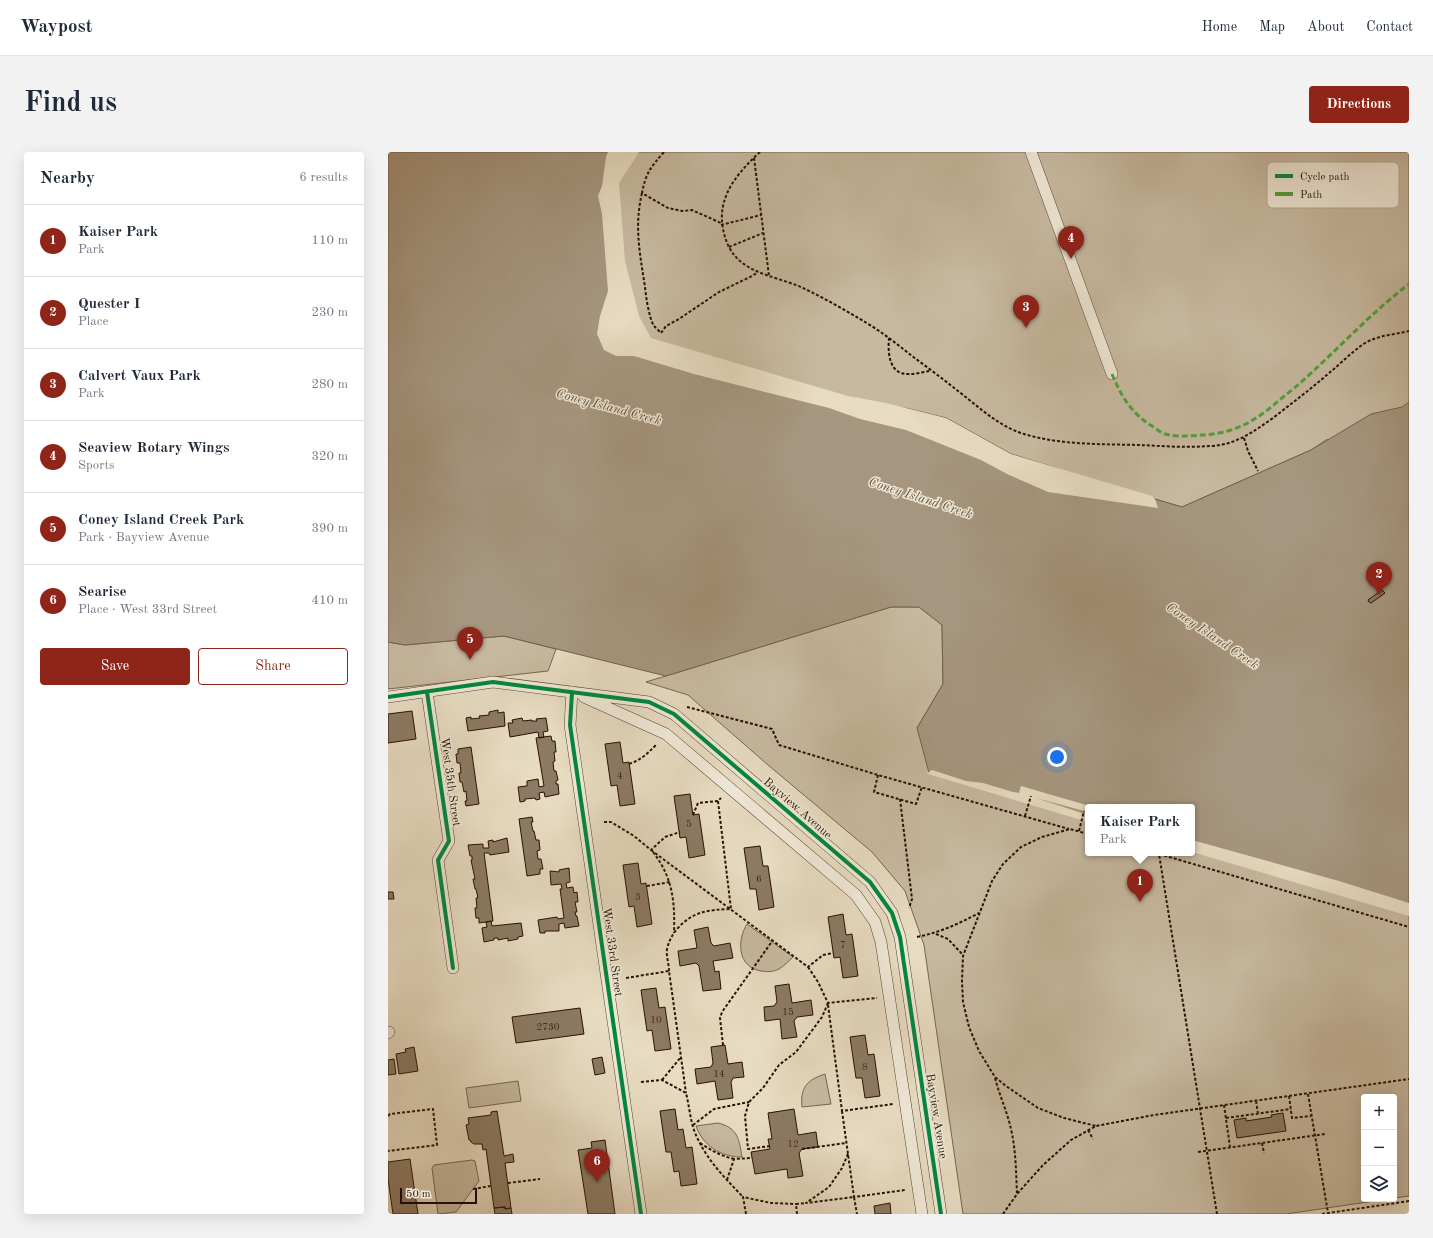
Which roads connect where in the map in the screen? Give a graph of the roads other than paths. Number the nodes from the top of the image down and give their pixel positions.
1 (1031, 152) edge
2 (1112, 374) dead end
3 (427, 692) junction
4 (572, 692) junction
5 (388, 697) edge
6 (453, 968) dead end
7 (641, 1214) edge
8 (922, 1214) edge
9 (941, 1214) edge

1 - 2 street
3 - 4 street, Bayview Avenue
3 - 5 street, Bayview Avenue
3 - 6 street, West 35th Street
4 - 7 street, West 33rd Street
4 - 8 street, Bayview Avenue
4 - 9 street, Bayview Avenue

